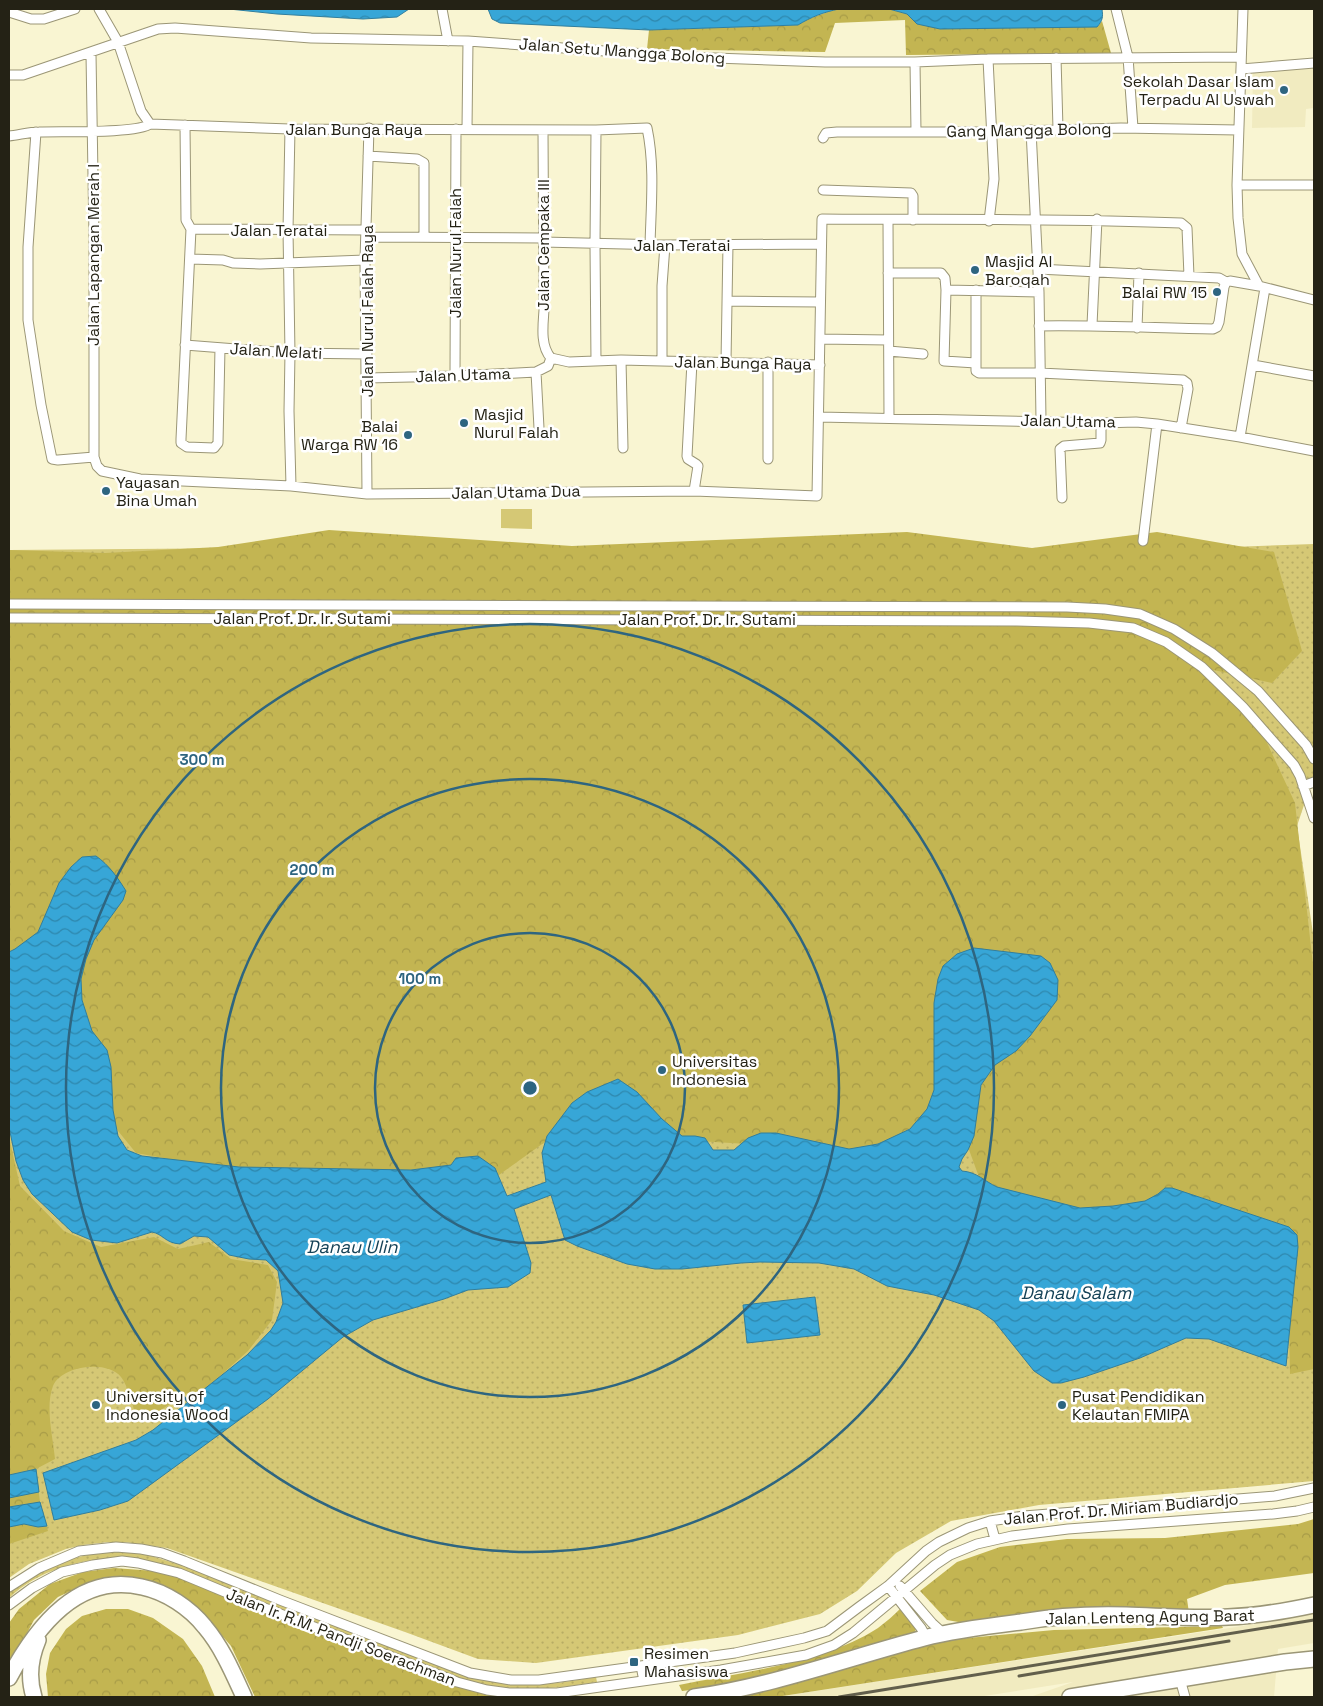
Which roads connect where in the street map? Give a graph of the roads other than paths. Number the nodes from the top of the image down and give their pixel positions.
1 (75, 9) edge
2 (99, 9) edge
3 (442, 9) edge
4 (1116, 9) edge
5 (1243, 9) edge
6 (9, 12) edge
7 (448, 41) junction
8 (468, 41) junction
9 (118, 42) junction
10 (91, 54) junction
11 (1240, 57) junction
12 (1056, 58) junction
13 (1128, 58) junction
14 (988, 59) junction
15 (915, 62) junction
16 (1314, 63) edge
17 (1241, 69) junction
18 (9, 75) edge
19 (150, 124) junction
20 (185, 125) junction
21 (369, 128) junction
22 (1133, 128) junction
23 (290, 129) junction
24 (456, 129) junction
25 (467, 129) junction
26 (1058, 129) junction
27 (543, 130) junction
28 (596, 130) junction
29 (1031, 130) junction
30 (1238, 130) junction
31 (92, 131) junction
32 (36, 132) junction
33 (916, 132) junction
34 (993, 132) junction
35 (9, 136) edge
36 (823, 138) dead end
37 (368, 156) junction
38 (1237, 185) junction
39 (1314, 185) edge
40 (823, 190) dead end
41 (888, 220) junction
42 (913, 220) junction
43 (1098, 220) junction
44 (989, 221) junction
45 (1035, 221) junction
46 (191, 229) junction
47 (288, 230) junction
48 (366, 234) junction
49 (424, 236) junction
50 (455, 237) junction
51 (543, 240) junction
52 (594, 244) junction
53 (728, 244) junction
54 (821, 244) junction
55 (650, 245) junction
56 (665, 245) junction
57 (190, 259) junction
58 (365, 260) junction
59 (288, 262) junction
60 (1038, 269) junction
61 (1094, 271) junction
62 (888, 273) junction
63 (1139, 273) junction
64 (1189, 276) junction
65 (1226, 282) junction
66 (1262, 287) junction
67 (946, 290) junction
68 (976, 290) junction
69 (1039, 292) junction
70 (727, 300) junction
71 (1314, 300) edge
72 (820, 302) junction
73 (1092, 325) junction
74 (1039, 326) junction
75 (1137, 328) junction
76 (820, 339) junction
77 (888, 340) junction
78 (185, 345) junction
79 (220, 348) junction
80 (888, 351) junction
81 (290, 353) junction
82 (366, 354) junction
83 (923, 354) dead end
84 (551, 358) junction
85 (621, 360) junction
86 (596, 361) junction
87 (662, 361) junction
88 (692, 362) junction
89 (726, 362) junction
90 (768, 362) junction
91 (976, 363) junction
92 (820, 365) junction
93 (1253, 365) junction
94 (536, 372) junction
95 (1040, 373) junction
96 (455, 376) junction
97 (1314, 376) edge
98 (367, 378) junction
99 (819, 416) junction
100 (889, 417) junction
101 (1041, 420) junction
102 (1101, 423) junction
103 (1157, 424) junction
104 (539, 428) dead end
105 (1181, 428) junction
106 (1240, 437) junction
107 (623, 448) dead end
108 (1314, 451) edge
109 (94, 457) junction
110 (768, 459) dead end
111 (291, 486) junction
112 (694, 491) junction
113 (367, 494) junction
114 (1062, 498) dead end
115 (1143, 541) dead end
116 (9, 604) edge
117 (9, 618) edge
118 (1314, 759) edge
119 (1314, 782) edge
120 (1304, 786) junction
121 (1314, 818) edge
122 (1314, 1488) edge
123 (1314, 1507) edge
124 (990, 1521) junction
125 (996, 1539) junction
126 (895, 1580) junction
127 (9, 1586) edge
128 (888, 1586) junction
129 (903, 1590) junction
130 (896, 1598) junction
131 (9, 1605) edge
132 (1314, 1605) edge
133 (51, 1617) junction
134 (944, 1634) junction
135 (926, 1637) junction
136 (1314, 1659) edge
137 (640, 1666) junction
138 (9, 1678) edge
139 (1180, 1679) junction
140 (643, 1681) junction
141 (34, 1697) edge
142 (244, 1697) edge
143 (694, 1697) edge
144 (1070, 1697) edge
145 (1185, 1697) edge

1 - 6 street
2 - 9 street
3 - 7 street
4 - 13 street
5 - 11 street
7 - 8 street, Jalan Setu Mangga Bolong
7 - 9 street, Jalan Setu Mangga Bolong
8 - 15 street, Jalan Setu Mangga Bolong
8 - 25 street
9 - 10 street, Jalan Setu Mangga Bolong
9 - 19 street
10 - 18 street, Jalan Setu Mangga Bolong
10 - 31 street, Jalan Lapangan Merah I
11 - 13 street, Jalan Setu Mangga Bolong
11 - 17 street
12 - 13 street, Jalan Setu Mangga Bolong
12 - 14 street, Jalan Setu Mangga Bolong
12 - 26 street
13 - 22 street
14 - 15 street, Jalan Setu Mangga Bolong
14 - 34 street
15 - 33 street
16 - 17 street
17 - 30 street
19 - 20 street, Jalan Bunga Raya
19 - 31 street, Jalan Bunga Raya
20 - 23 street, Jalan Bunga Raya
20 - 46 street
21 - 23 street, Jalan Bunga Raya
21 - 24 street, Jalan Bunga Raya
21 - 37 street, Jalan Nurul Falah Raya
22 - 26 street, Gang Mangga Bolong
22 - 30 street, Gang Mangga Bolong
23 - 47 street
24 - 25 street, Jalan Bunga Raya
24 - 50 street, Jalan Nurul Falah
25 - 27 street, Jalan Bunga Raya
26 - 29 street, Gang Mangga Bolong
27 - 28 street, Jalan Bunga Raya
27 - 51 street, Jalan Cempaka III
28 - 52 street
28 - 55 street, Jalan Bunga Raya
29 - 34 street, Gang Mangga Bolong
29 - 45 street
30 - 38 street
31 - 32 street, Jalan Bunga Raya
31 - 109 street, Jalan Lapangan Merah I
32 - 35 street, Jalan Bunga Raya
32 - 109 street
33 - 34 street, Gang Mangga Bolong
33 - 36 street, Gang Mangga Bolong
34 - 44 street
37 - 48 street, Jalan Nurul Falah Raya
37 - 49 street
38 - 39 street
38 - 66 street
40 - 42 street
41 - 42 street
41 - 54 street, Jalan Bunga Raya
41 - 62 street
42 - 44 street
43 - 45 street
43 - 61 street
43 - 64 street
44 - 45 street
45 - 60 street
46 - 47 street, Jalan Teratai
46 - 57 street
47 - 48 street, Jalan Teratai
47 - 59 street
48 - 49 street, Jalan Teratai
48 - 58 street, Jalan Nurul Falah Raya
49 - 50 street, Jalan Teratai
50 - 51 street, Jalan Teratai
50 - 96 street, Jalan Nurul Falah
51 - 52 street, Jalan Teratai
51 - 84 street, Jalan Cempaka III
52 - 55 street, Jalan Teratai
52 - 86 street
53 - 54 street, Jalan Teratai
53 - 56 street, Jalan Teratai
53 - 70 street
54 - 72 street, Jalan Bunga Raya
55 - 56 street, Jalan Teratai
56 - 87 street
57 - 59 street
57 - 78 street
58 - 59 street
58 - 82 street, Jalan Nurul Falah Raya
59 - 81 street
60 - 61 street
60 - 69 street
61 - 63 street
61 - 73 street
62 - 67 street
62 - 77 street
63 - 64 street
63 - 75 street
64 - 65 street
65 - 66 street
65 - 75 street
66 - 71 street
66 - 93 street
67 - 68 street
67 - 91 street
68 - 69 street
68 - 91 street
69 - 74 street
70 - 72 street
70 - 89 street
72 - 76 street, Jalan Bunga Raya
73 - 74 street
73 - 75 street
74 - 95 street
76 - 77 street
76 - 92 street, Jalan Bunga Raya
77 - 80 street
78 - 79 street, Jalan Melati
78 - 79 street
79 - 81 street, Jalan Melati
80 - 83 street
80 - 100 street
81 - 82 street, Jalan Melati
81 - 111 street
82 - 98 street, Jalan Nurul Falah Raya
84 - 86 street, Jalan Bunga Raya
84 - 94 street
85 - 86 street, Jalan Bunga Raya
85 - 87 street, Jalan Bunga Raya
85 - 107 street
87 - 88 street, Jalan Bunga Raya
88 - 89 street, Jalan Bunga Raya
88 - 112 street
89 - 90 street, Jalan Bunga Raya
90 - 92 street, Jalan Bunga Raya
90 - 110 street
91 - 95 street
92 - 99 street, Jalan Utama Dua
93 - 97 street
93 - 106 street
94 - 96 street, Jalan Utama
94 - 104 street
95 - 101 street
95 - 105 street
96 - 98 street, Jalan Utama
98 - 113 street, Jalan Nurul Falah Raya
99 - 100 street, Jalan Utama
99 - 112 street, Jalan Utama Dua
100 - 101 street, Jalan Utama
101 - 102 street, Jalan Utama
102 - 103 street, Jalan Utama
102 - 114 street
103 - 105 street, Jalan Utama
103 - 115 street
105 - 106 street, Jalan Utama
106 - 108 street, Jalan Utama
109 - 111 street, Jalan Utama Dua
111 - 113 street, Jalan Utama Dua
112 - 113 street, Jalan Utama Dua
116 - 118 street, Jalan Prof. Dr. Ir. Sutami
117 - 120 street, Jalan Prof. Dr. Ir. Sutami
119 - 120 street
120 - 121 street, Jalan Prof. Dr. Ir. Sutami
122 - 124 street, Jalan Prof. Dr. Miriam Budiardjo
123 - 125 street, Jalan Prof. Dr. Miriam Budiardjo
124 - 125 street
124 - 126 street, Jalan Prof. Dr. Miriam Budiardjo
125 - 129 street, Jalan Prof. Dr. Miriam Budiardjo
126 - 128 street, Jalan Prof. Dr. Miriam Budiardjo
126 - 129 street
127 - 137 street, Jalan Ir. R.M. Pandji Soerachman
128 - 130 street
128 - 137 street, Jalan Ir. R.M. Pandji Soerachman
129 - 130 street, Jalan Ir. R.M. Pandji Soerachman
129 - 134 street
130 - 135 street
130 - 140 street, Jalan Ir. R.M. Pandji Soerachman
131 - 140 street, Jalan Ir. R.M. Pandji Soerachman
132 - 134 main road, Jalan Lenteng Agung Barat
133 - 138 main road
133 - 141 main road
133 - 142 main road
134 - 135 main road, Jalan Lenteng Agung Barat
135 - 143 main road, Jalan Lenteng Agung Barat
136 - 139 main road
137 - 140 street
139 - 144 main road
139 - 145 street

